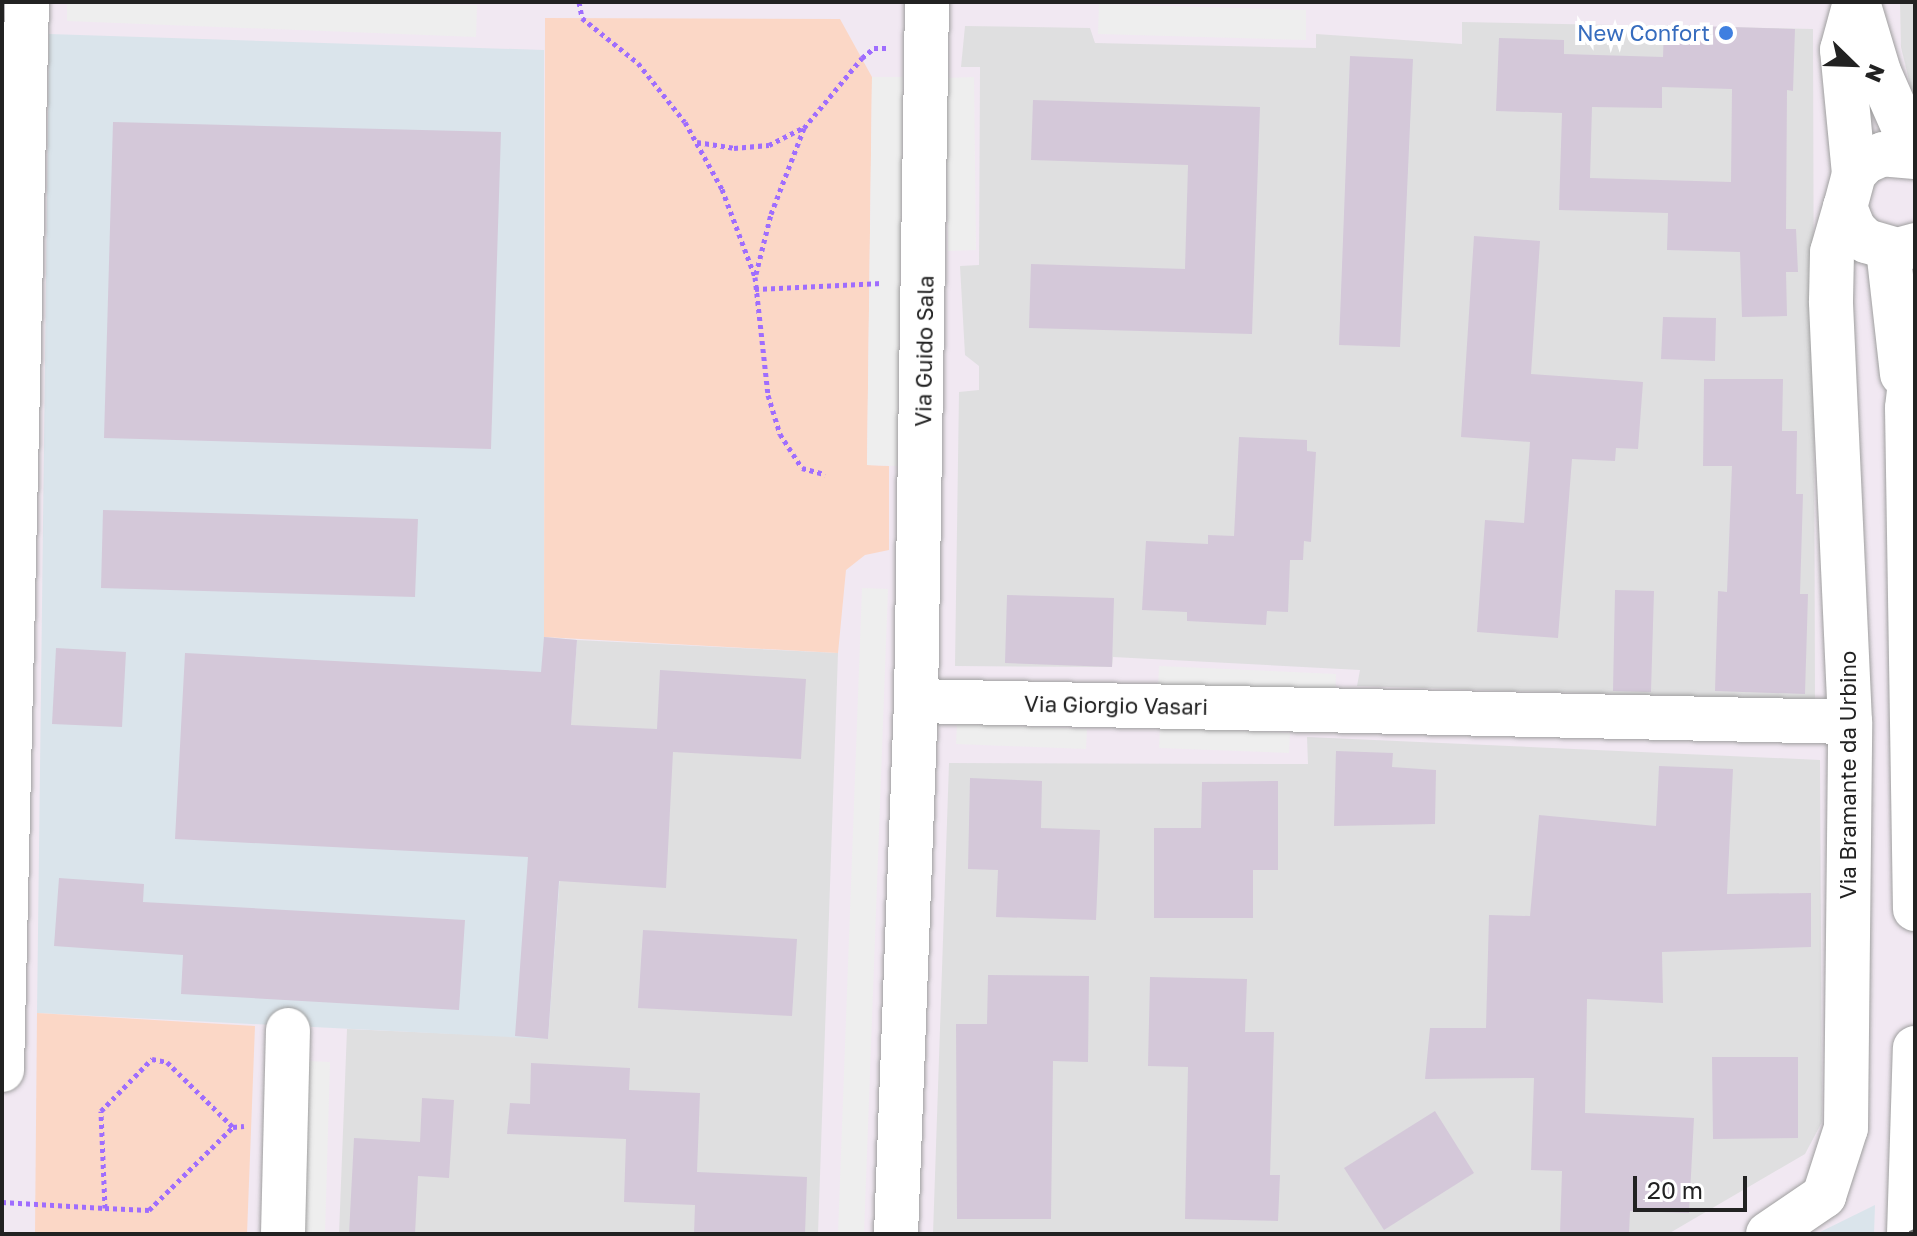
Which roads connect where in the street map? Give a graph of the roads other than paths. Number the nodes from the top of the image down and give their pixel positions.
1 (27, 2) edge
2 (927, 2) edge
3 (1857, 2) edge
4 (1915, 156) edge
5 (1850, 190) junction
6 (1893, 247) edge
7 (1915, 338) edge
8 (1837, 351) junction
9 (1907, 408) junction
10 (916, 701) junction
11 (1850, 722) junction
12 (1915, 909) edge
13 (288, 1030) dead end
14 (1915, 1048) edge
15 (2, 1070) edge
16 (283, 1234) edge
17 (896, 1234) edge
18 (1768, 1234) edge
19 (1909, 1234) edge

1 - 15 street
2 - 10 street, Via Guido Sala
3 - 4 street, Via Bramante da Urbino
3 - 5 street, Via Bramante da Urbino
4 - 5 street
5 - 6 street
5 - 8 street, Via Bramante da Urbino
6 - 8 street, Via Bramante da Urbino
6 - 9 street
7 - 9 street
8 - 11 street, Via Bramante da Urbino
9 - 12 street
10 - 11 street, Via Giorgio Vasari
10 - 17 street
11 - 18 street, Via Bramante da Urbino
13 - 16 street
14 - 19 street

